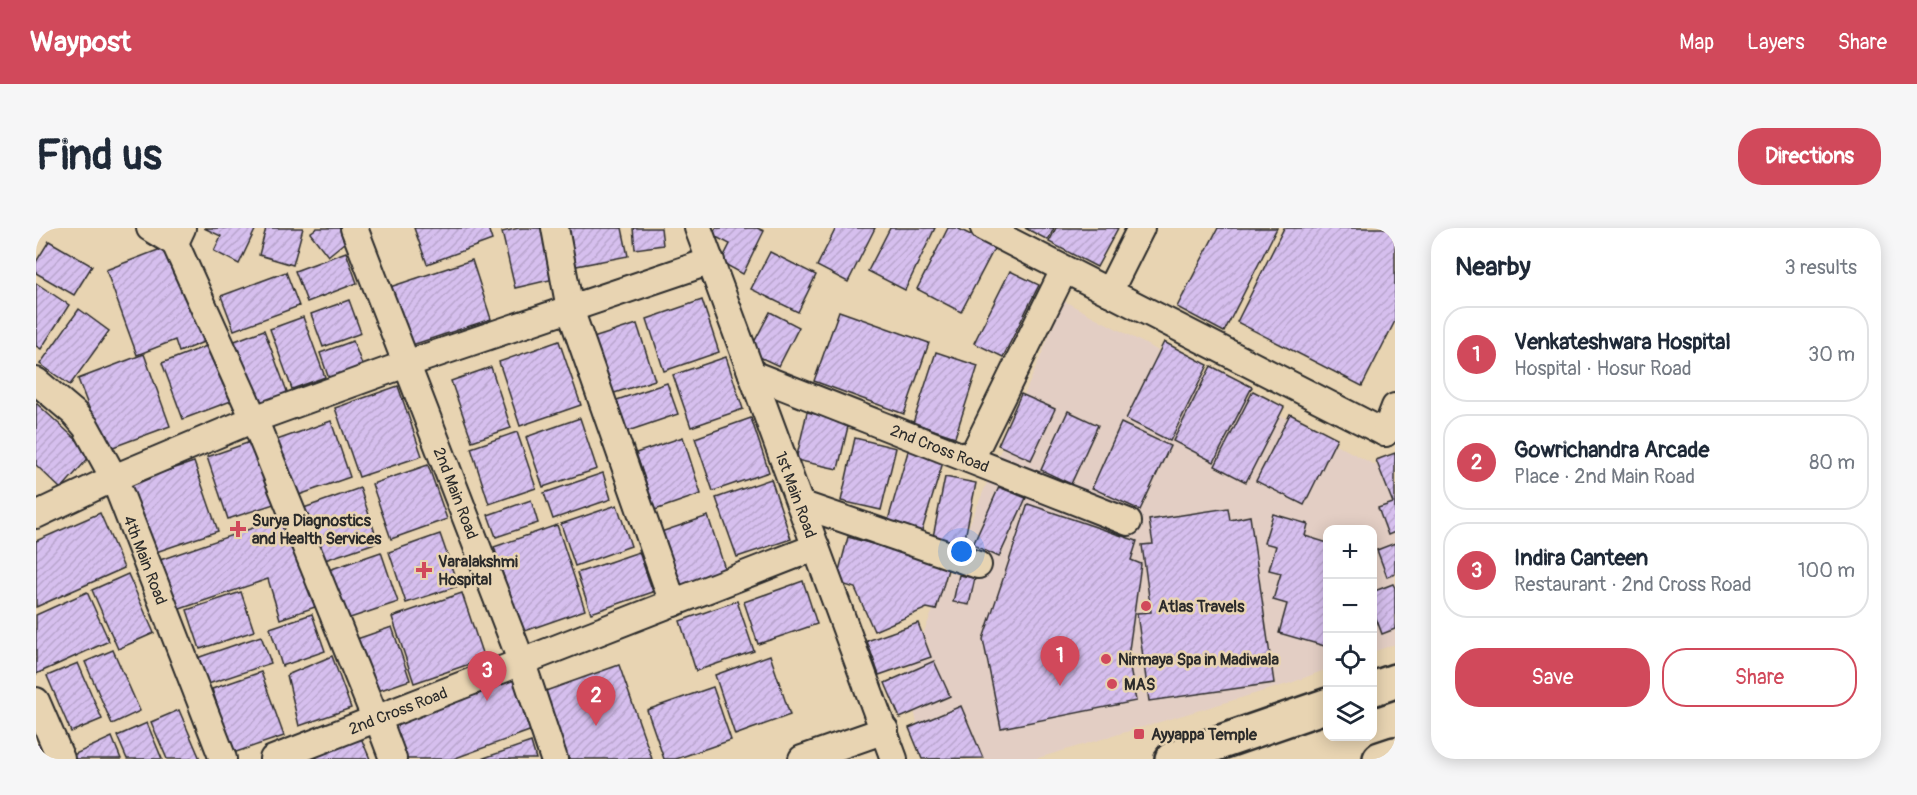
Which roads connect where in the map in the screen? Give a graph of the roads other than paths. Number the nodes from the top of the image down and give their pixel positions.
1 (150, 228) edge
2 (354, 228) edge
3 (555, 228) edge
4 (698, 228) edge
5 (984, 228) edge
6 (1141, 228) edge
7 (179, 235) edge
8 (711, 261) junction
9 (1064, 270) junction
10 (1109, 292) junction
11 (570, 309) junction
12 (406, 364) junction
13 (752, 374) junction
14 (36, 381) edge
15 (1395, 407) edge
16 (254, 419) junction
17 (1390, 432) edge
18 (971, 459) junction
19 (114, 478) junction
20 (800, 504) junction
21 (36, 515) edge
22 (1128, 522) dead end
23 (816, 547) junction
24 (978, 565) dead end
25 (673, 603) junction
26 (522, 663) junction
27 (1395, 681) edge
28 (1377, 687) edge
29 (1323, 707) edge
30 (39, 718) edge
31 (378, 719) junction
32 (885, 730) junction
33 (1395, 754) edge
34 (61, 759) edge
35 (223, 759) edge
36 (273, 759) edge
37 (393, 759) edge
38 (554, 759) edge
39 (802, 759) edge
40 (894, 759) edge
41 (1172, 759) edge
42 (1380, 759) edge

1 - 7 street
2 - 12 street, 2nd Main Road
3 - 11 street
4 - 8 street, 1st Main Road
5 - 9 street
6 - 10 street
7 - 16 street
8 - 11 street
8 - 13 street, 1st Main Road
9 - 10 street
9 - 18 street
10 - 17 street
11 - 12 street
11 - 25 street
12 - 16 street
12 - 26 street, 2nd Main Road
13 - 18 street, 2nd Cross Road
13 - 20 street, 1st Main Road
14 - 19 street, 4th Main Road
15 - 17 street
16 - 19 street
16 - 31 street
18 - 22 street, 2nd Cross Road
19 - 21 street
19 - 35 street, 4th Main Road
20 - 23 street, 1st Main Road
20 - 24 street
23 - 25 street, 2nd Cross Road
23 - 32 street, 1st Main Road
25 - 26 street, 2nd Cross Road
26 - 31 street, 2nd Cross Road
26 - 38 street, 2nd Main Road
27 - 28 main road
29 - 41 main road
30 - 34 street
31 - 36 street, 2nd Cross Road
31 - 37 street
32 - 39 street
32 - 40 street, 1st Main Road
33 - 42 main road

